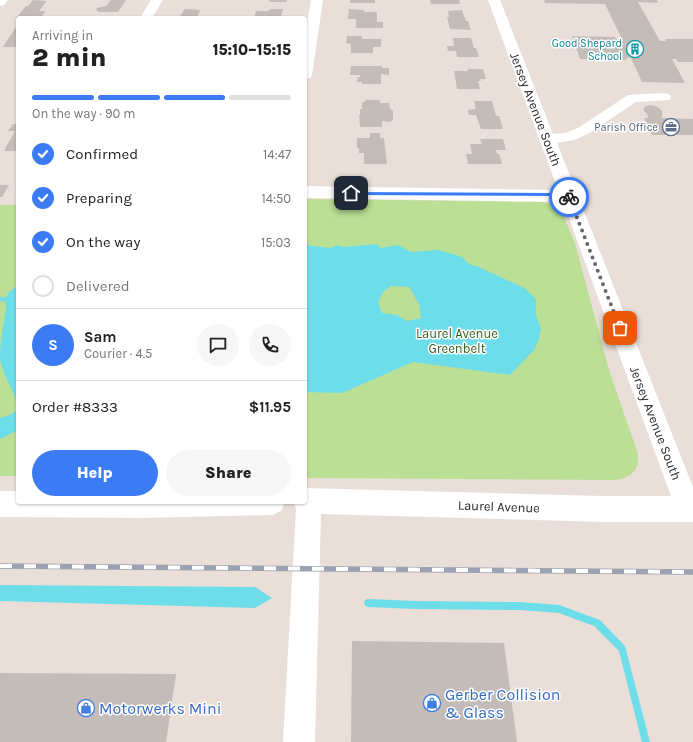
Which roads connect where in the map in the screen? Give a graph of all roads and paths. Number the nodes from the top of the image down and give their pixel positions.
1 (157, 0) edge
2 (317, 0) edge
3 (494, 0) edge
4 (147, 16) edge
5 (307, 62) edge
6 (664, 97) dead end
7 (548, 140) junction
8 (307, 192) edge
9 (570, 197) junction
10 (307, 501) edge
11 (0, 504) edge
12 (186, 504) edge
13 (307, 504) edge
14 (691, 509) edge
15 (299, 742) edge

1 - 4 street
2 - 5 street
3 - 7 street, Jersey Avenue South
6 - 7 street
7 - 9 street, Jersey Avenue South
8 - 9 street
9 - 14 street, Jersey Avenue South
10 - 14 street, Laurel Avenue
11 - 12 street
13 - 15 street

